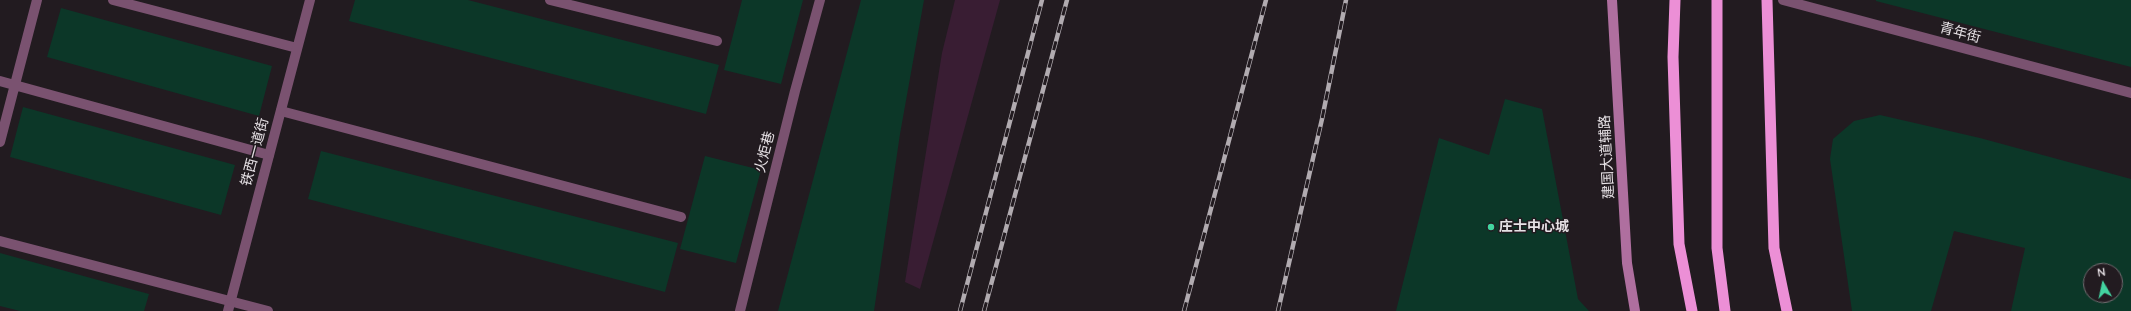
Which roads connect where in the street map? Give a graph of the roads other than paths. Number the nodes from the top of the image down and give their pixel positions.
1 (37, 0) edge
2 (113, 0) edge
3 (310, 0) edge
4 (550, 0) edge
5 (820, 0) edge
6 (1612, 0) edge
7 (1675, 0) edge
8 (1717, 0) edge
9 (1767, 0) edge
10 (1783, 0) edge
11 (717, 41) dead end
12 (297, 48) junction
13 (0, 81) edge
14 (15, 85) junction
15 (2131, 93) edge
16 (281, 111) junction
17 (0, 142) edge
18 (269, 155) junction
19 (681, 217) dead end
20 (0, 241) edge
21 (229, 306) edge
22 (268, 311) edge
23 (740, 311) edge
24 (1635, 311) edge
25 (1692, 311) edge
26 (1725, 311) edge
27 (1787, 311) edge

1 - 14 street
2 - 12 street
3 - 12 street, 铁西一道街
4 - 11 street
5 - 23 street, 火炬巷
6 - 24 main road, 建国大道辅路
7 - 25 highway
8 - 26 highway
9 - 27 highway
10 - 15 street, 青年街
12 - 16 street, 铁西一道街
13 - 14 street
14 - 17 street
14 - 18 street
16 - 18 street, 铁西一道街
16 - 19 street
18 - 21 street, 铁西一道街
20 - 21 street
21 - 22 street

